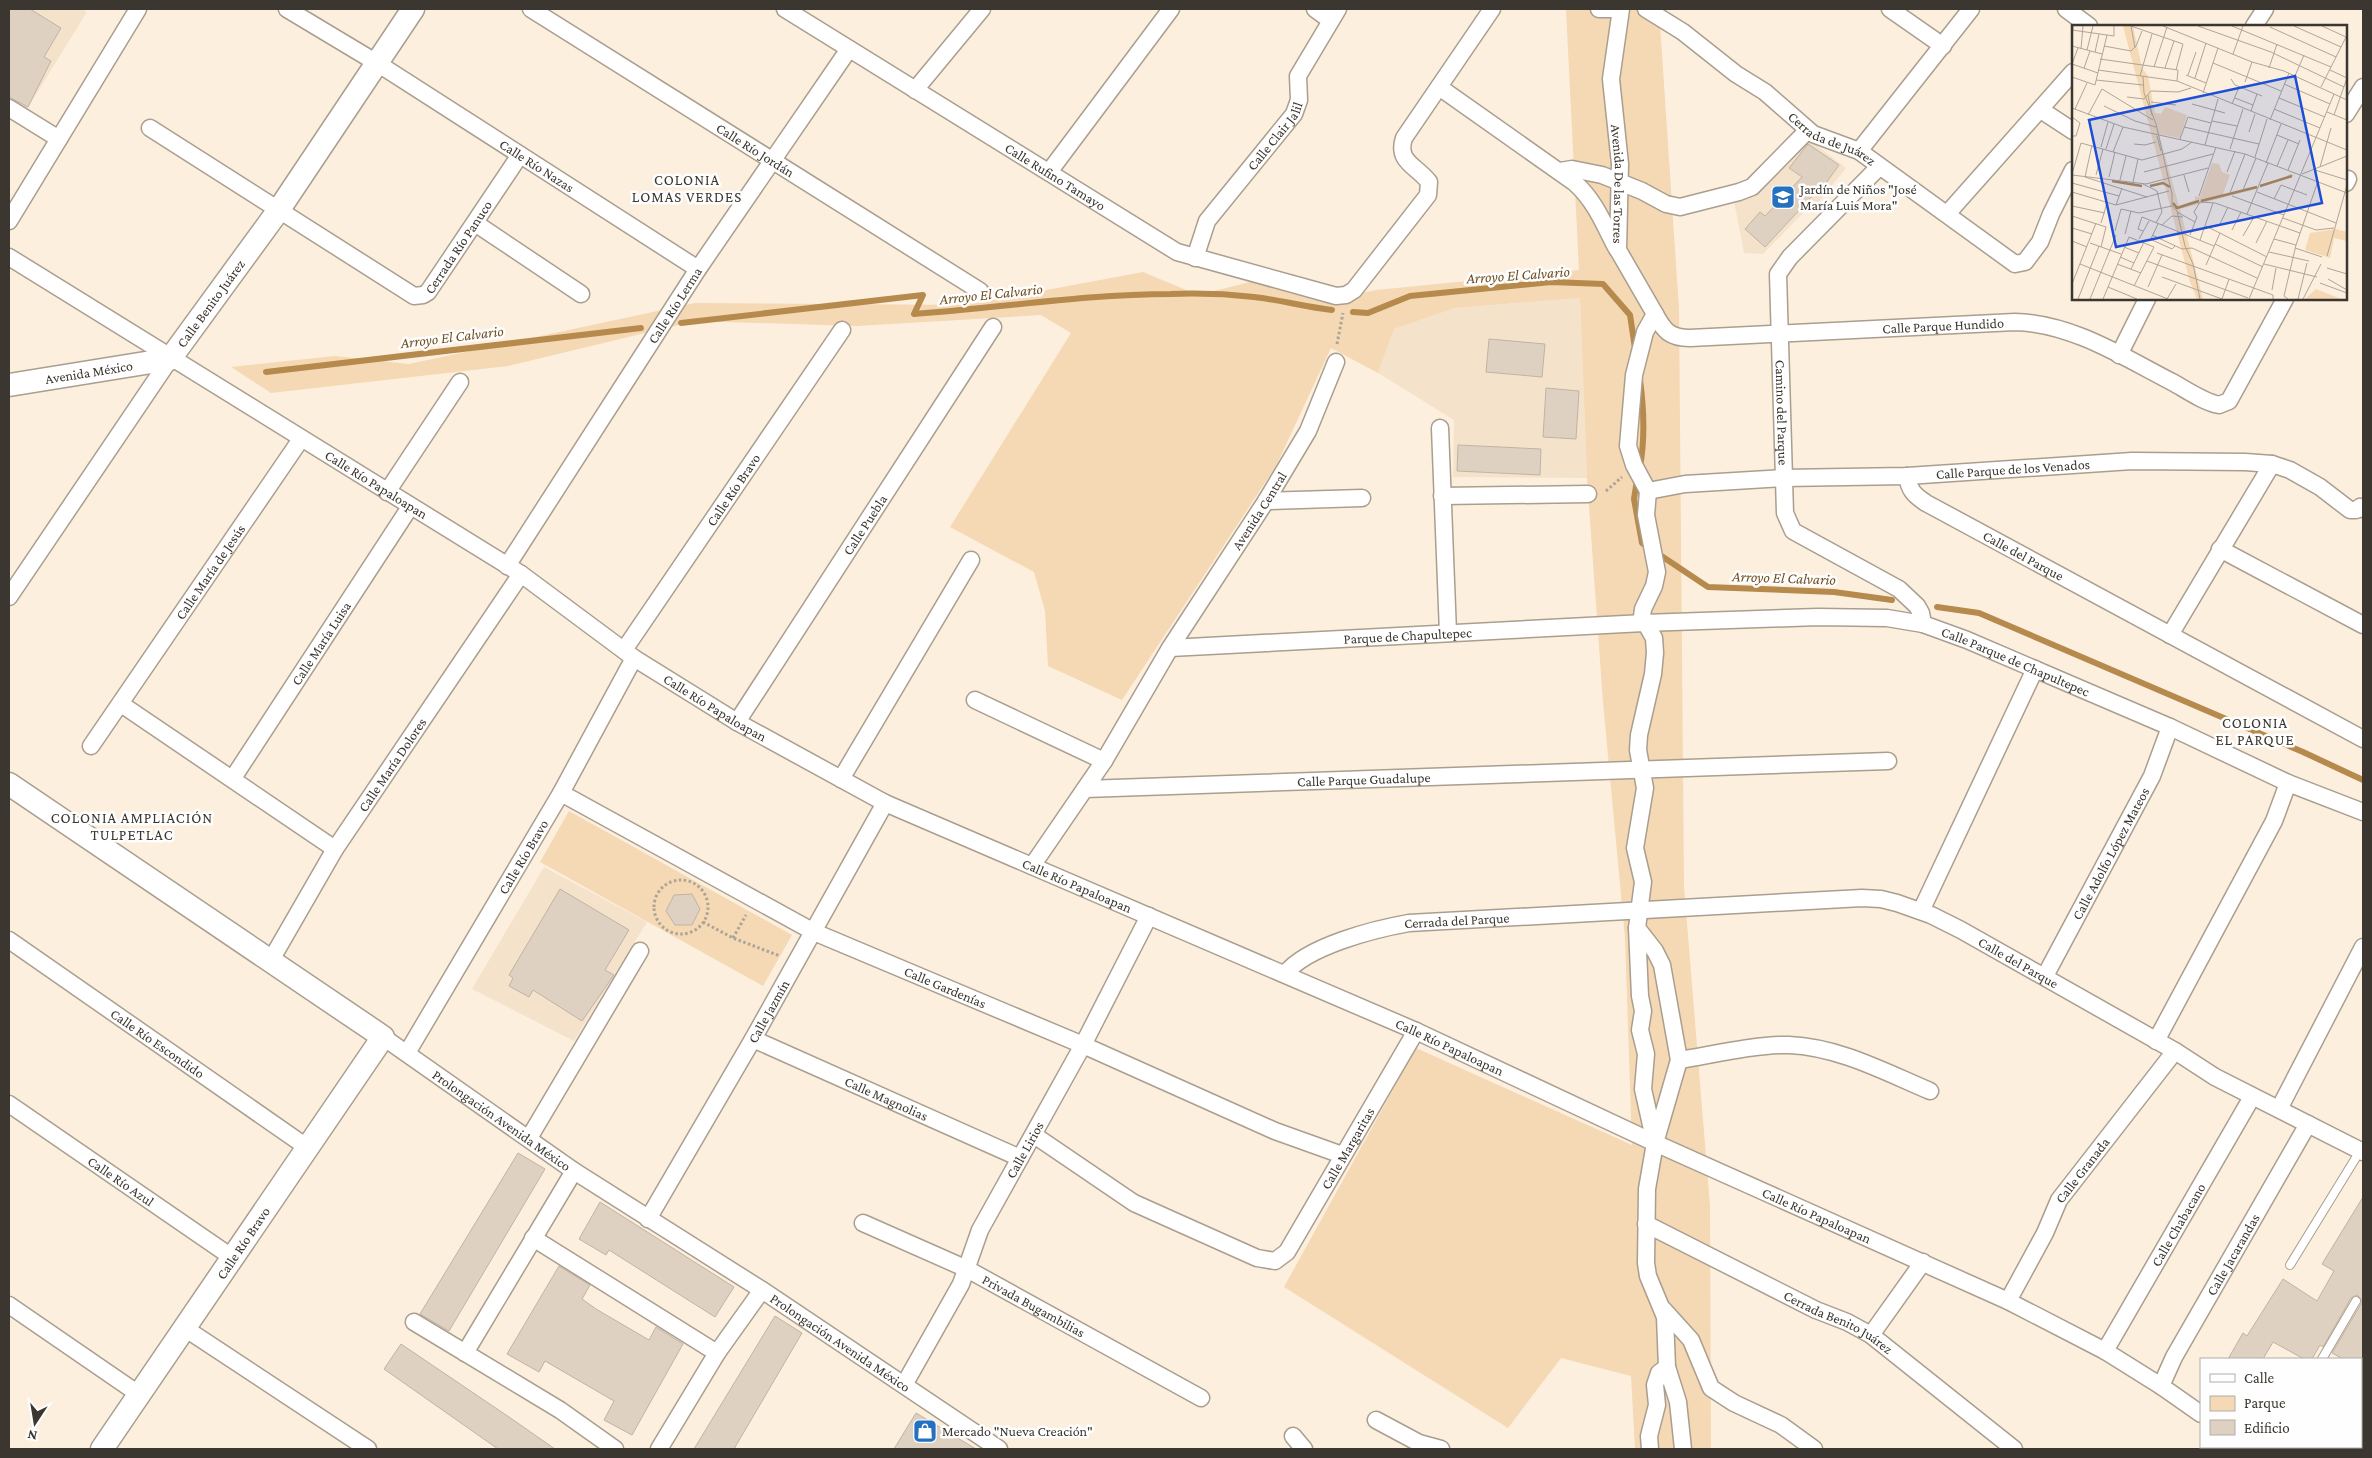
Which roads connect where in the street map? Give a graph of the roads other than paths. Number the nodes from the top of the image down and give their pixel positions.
1 (138, 9) edge
2 (286, 9) edge
3 (413, 9) edge
4 (531, 9) edge
5 (785, 9) edge
6 (982, 9) edge
7 (1171, 9) edge
8 (1315, 9) edge
9 (1492, 9) edge
10 (1599, 9) edge
11 (1616, 9) edge
12 (1622, 9) edge
13 (1646, 9) edge
14 (1890, 9) edge
15 (1971, 9) edge
16 (2066, 9) edge
17 (2265, 9) edge
18 (1334, 15) edge
19 (2088, 25) edge
20 (2255, 25) edge
21 (1943, 46) junction
22 (850, 49) junction
23 (377, 64) junction
24 (2072, 73) edge
25 (1439, 87) junction
26 (2363, 87) edge
27 (915, 90) junction
28 (9, 108) edge
29 (2041, 110) junction
30 (2347, 112) edge
31 (150, 128) dead end
32 (1808, 130) junction
33 (2072, 130) edge
34 (59, 138) junction
35 (1859, 151) junction
36 (520, 155) junction
37 (773, 160) junction
38 (1879, 167) junction
39 (1560, 171) junction
40 (1049, 172) junction
41 (2072, 172) edge
42 (1620, 182) junction
43 (278, 211) junction
44 (1947, 214) junction
45 (9, 221) edge
46 (475, 223) junction
47 (1618, 250) junction
48 (9, 257) edge
49 (1195, 258) junction
50 (698, 269) junction
51 (980, 291) dead end
52 (581, 294) dead end
53 (2146, 300) edge
54 (2284, 300) edge
55 (1655, 314) junction
56 (993, 327) dead end
57 (842, 330) dead end
58 (1780, 334) junction
59 (2119, 355) junction
60 (170, 359) junction
61 (1336, 362) road end
62 (460, 382) dead end
63 (10, 384) edge
64 (1440, 428) dead end
65 (301, 439) junction
66 (2272, 464) junction
67 (1906, 476) junction
68 (1784, 478) junction
69 (1648, 491) junction
70 (387, 492) junction
71 (1588, 494) road end
72 (1442, 496) junction
73 (1362, 498) dead end
74 (1266, 502) junction
75 (2362, 505) edge
76 (410, 507) junction
77 (2220, 549) junction
78 (971, 560) dead end
79 (514, 570) junction
80 (9, 597) edge
81 (1644, 623) junction
82 (1923, 624) junction
83 (2363, 625) edge
84 (1448, 633) junction
85 (2170, 635) junction
86 (1170, 648) junction
87 (629, 654) junction
88 (2035, 669) junction
89 (974, 700) dead end
90 (121, 704) junction
91 (737, 722) junction
92 (2170, 727) junction
93 (2363, 739) edge
94 (91, 746) dead end
95 (1104, 760) junction
96 (1888, 761) dead end
97 (1642, 768) junction
98 (232, 778) junction
99 (841, 779) junction
100 (2288, 783) junction
101 (9, 784) edge
102 (1085, 789) junction
103 (561, 793) junction
104 (885, 803) junction
105 (2363, 812) edge
106 (335, 849) junction
107 (1032, 866) junction
108 (1639, 911) junction
109 (1921, 912) junction
110 (1149, 916) junction
111 (1637, 928) junction
112 (814, 932) junction
113 (9, 940) edge
114 (2363, 947) edge
115 (640, 952) dead end
116 (271, 960) junction
117 (1285, 974) junction
118 (2045, 976) junction
119 (1416, 1031) junction
120 (382, 1037) junction
121 (753, 1039) junction
122 (2156, 1041) junction
123 (1083, 1045) junction
124 (2175, 1051) junction
125 (407, 1053) junction
126 (1679, 1060) junction
127 (1930, 1091) dead end
128 (2252, 1097) junction
129 (9, 1104) edge
130 (2279, 1109) junction
131 (2308, 1124) junction
132 (1034, 1135) junction
133 (529, 1138) junction
134 (1655, 1143) junction
135 (308, 1148) junction
136 (2362, 1152) edge
137 (1342, 1155) junction
138 (1020, 1158) junction
139 (570, 1178) junction
140 (648, 1219) junction
141 (862, 1223) dead end
142 (1646, 1224) junction
143 (533, 1238) junction
144 (233, 1258) junction
145 (1923, 1262) junction
146 (2290, 1265) dead end
147 (967, 1269) junction
148 (762, 1290) junction
149 (2008, 1301) junction
150 (2356, 1301) dead end
151 (9, 1304) edge
152 (1663, 1309) junction
153 (414, 1322) dead end
154 (186, 1329) junction
155 (1871, 1335) junction
156 (2105, 1351) junction
157 (465, 1353) junction
158 (717, 1353) junction
159 (2323, 1358) edge
160 (1667, 1367) junction
161 (904, 1385) junction
162 (2161, 1386) junction
163 (140, 1395) junction
164 (1200, 1398) dead end
165 (2197, 1408) edge
166 (1376, 1420) dead end
167 (1293, 1436) dead end
168 (102, 1449) edge
169 (368, 1449) edge
170 (615, 1449) edge
171 (659, 1449) edge
172 (999, 1449) edge
173 (1304, 1449) edge
174 (1441, 1449) edge
175 (1650, 1449) edge
176 (1683, 1449) edge
177 (1814, 1449) edge
178 (2014, 1449) edge

1 - 34 street
2 - 23 street, Calle Río Nazas
3 - 23 street, Calle Benito Juárez
4 - 37 street, Calle Río Jordán
5 - 22 street, Calle Rufino Tamayo
6 - 27 street
7 - 40 street
8 - 18 street
9 - 25 street
10 - 11 street
12 - 42 street, Avenida De las Torres
13 - 32 street, Cerrada de Juárez
14 - 21 street
15 - 21 street
16 - 19 street
17 - 20 street
18 - 49 street, Calle Clair Jalil
21 - 35 street
22 - 27 street, Calle Rufino Tamayo
22 - 37 street, Calle Río Lerma
23 - 36 street, Calle Río Nazas
23 - 43 street, Calle Benito Juárez
24 - 29 street
25 - 39 street
25 - 49 street, Calle Rufino Tamayo
26 - 30 street
27 - 40 street, Calle Rufino Tamayo
28 - 34 street
29 - 33 street
29 - 44 street
31 - 43 street, Cerrada Río Panuco
32 - 35 street, Cerrada de Juárez
32 - 42 street
34 - 45 street
35 - 38 street, Cerrada de Juárez
36 - 46 street, Cerrada Río Panuco
36 - 50 street, Calle Río Nazas
37 - 50 street, Calle Río Lerma
37 - 51 street, Calle Río Jordán
38 - 44 street, Cerrada de Juárez
38 - 58 street, Camino del Parque
39 - 42 street
39 - 47 street
40 - 49 street, Calle Rufino Tamayo
41 - 44 street, Cerrada de Juárez
42 - 47 street, Avenida De las Torres
43 - 46 street, Cerrada Río Panuco
43 - 60 street, Calle Benito Juárez
46 - 52 street
47 - 55 street, Avenida De las Torres
48 - 60 street, Calle Río Papaloapan
50 - 79 street, Calle Río Lerma
53 - 59 street
54 - 59 street, Calle Parque Hundido
55 - 58 street, Calle Parque Hundido
55 - 69 street
56 - 91 street, Calle Puebla
57 - 87 street, Calle Río Bravo
58 - 59 street, Calle Parque Hundido
58 - 68 street, Camino del Parque
60 - 63 street, Avenida México
60 - 65 street, Calle Río Papaloapan
60 - 80 street, Calle Benito Juárez
61 - 74 street, Avenida Central
62 - 70 street
64 - 72 street
65 - 70 street, Calle Río Papaloapan
65 - 90 street, Calle María de Jesús
66 - 67 street, Calle Parque de los Venados
66 - 75 street, Calle Parque de los Venados
66 - 77 street
67 - 68 street, Calle Parque de los Venados
67 - 85 street, Calle del Parque
68 - 69 street, Calle Parque de los Venados
68 - 82 street, Camino del Parque
69 - 81 street
70 - 76 street, Calle Río Papaloapan
71 - 72 street
72 - 84 street
73 - 74 street
74 - 86 street, Avenida Central
76 - 79 street, Calle Río Papaloapan
76 - 98 street, Calle María Luisa
77 - 83 street
77 - 85 street
78 - 99 street
79 - 87 street, Calle Río Papaloapan
79 - 106 street, Calle María Dolores
81 - 82 street, Calle Parque de Chapultepec
81 - 84 street, Parque de Chapultepec
81 - 97 street
82 - 88 street, Calle Parque de Chapultepec
84 - 86 street, Parque de Chapultepec
85 - 93 street, Calle del Parque
86 - 95 street, Avenida Central
87 - 91 street, Calle Río Papaloapan
87 - 103 street, Calle Río Bravo
88 - 92 street, Calle Parque de Chapultepec
88 - 109 street
89 - 95 street
90 - 94 street, Calle María de Jesús
90 - 98 street
91 - 99 street, Calle Río Papaloapan
92 - 100 street, Calle Parque de Chapultepec
92 - 118 street, Calle Adolfo López Mateos
95 - 102 street, Avenida Central
96 - 97 street, Calle Parque Guadalupe
97 - 102 street, Calle Parque Guadalupe
97 - 108 street
98 - 106 street
99 - 104 street, Calle Río Papaloapan
100 - 105 street, Calle Parque de Chapultepec
100 - 122 street
101 - 116 street, Prolongación Avenida México
102 - 107 street, Avenida Central
103 - 112 street, Calle Gardenías
103 - 125 street, Calle Río Bravo
104 - 107 street, Calle Río Papaloapan
104 - 112 street, Calle Jazmín
106 - 116 street, Calle María Dolores
107 - 110 street, Calle Río Papaloapan
108 - 109 street, Calle del Parque
108 - 111 street
108 - 117 street, Cerrada del Parque
109 - 118 street, Calle del Parque
110 - 117 street, Calle Río Papaloapan
110 - 123 street, Calle Lirios
111 - 126 street
111 - 134 street
112 - 121 street, Calle Jazmín
112 - 123 street, Calle Gardenías
113 - 135 street, Calle Río Escondido
114 - 130 street
115 - 133 street
116 - 120 street, Prolongación Avenida México
117 - 119 street, Calle Río Papaloapan
118 - 122 street, Calle del Parque
119 - 134 street, Calle Río Papaloapan
119 - 137 street, Calle Margaritas
120 - 125 street, Prolongación Avenida México
120 - 135 street, Calle Río Bravo
121 - 138 street, Calle Magnolias
121 - 140 street, Calle Jazmín
122 - 124 street, Calle del Parque
123 - 132 street, Calle Lirios
123 - 137 street, Calle Gardenías
124 - 128 street, Calle del Parque
124 - 149 street, Calle Granada
125 - 133 street, Prolongación Avenida México
126 - 127 street
126 - 134 street
128 - 130 street, Calle del Parque
128 - 156 street, Calle Chabacano
129 - 144 street, Calle Río Azul
130 - 131 street, Calle del Parque
131 - 136 street, Calle del Parque
131 - 162 street, Calle Jacarandas
132 - 137 street, Calle Margaritas
132 - 138 street, Calle Lirios
133 - 139 street, Prolongación Avenida México
134 - 142 street
134 - 145 street, Calle Río Papaloapan
135 - 144 street, Calle Río Bravo
136 - 146 lane
138 - 147 street, Calle Lirios
139 - 140 street, Prolongación Avenida México
139 - 143 street
140 - 148 street, Prolongación Avenida México
141 - 147 street, Privada Bugambilias
142 - 152 street
142 - 155 street, Cerrada Benito Juárez
143 - 157 street
143 - 158 street
144 - 154 street, Calle Río Bravo
145 - 149 street, Calle Río Papaloapan
145 - 155 street
147 - 161 street, Calle Lirios
147 - 164 street, Privada Bugambilias
148 - 158 street
148 - 161 street, Prolongación Avenida México
149 - 156 street, Calle Río Papaloapan
150 - 159 lane
151 - 163 street
152 - 160 street
152 - 177 street
153 - 157 street
154 - 163 street, Calle Río Bravo
154 - 169 street
155 - 178 street, Cerrada Benito Juárez
156 - 162 street, Calle Río Papaloapan
157 - 170 street
158 - 171 street
160 - 175 street
160 - 176 street
161 - 172 street, Prolongación Avenida México
162 - 165 street, Calle Río Papaloapan
163 - 168 street, Calle Río Bravo
166 - 174 street
167 - 173 street

